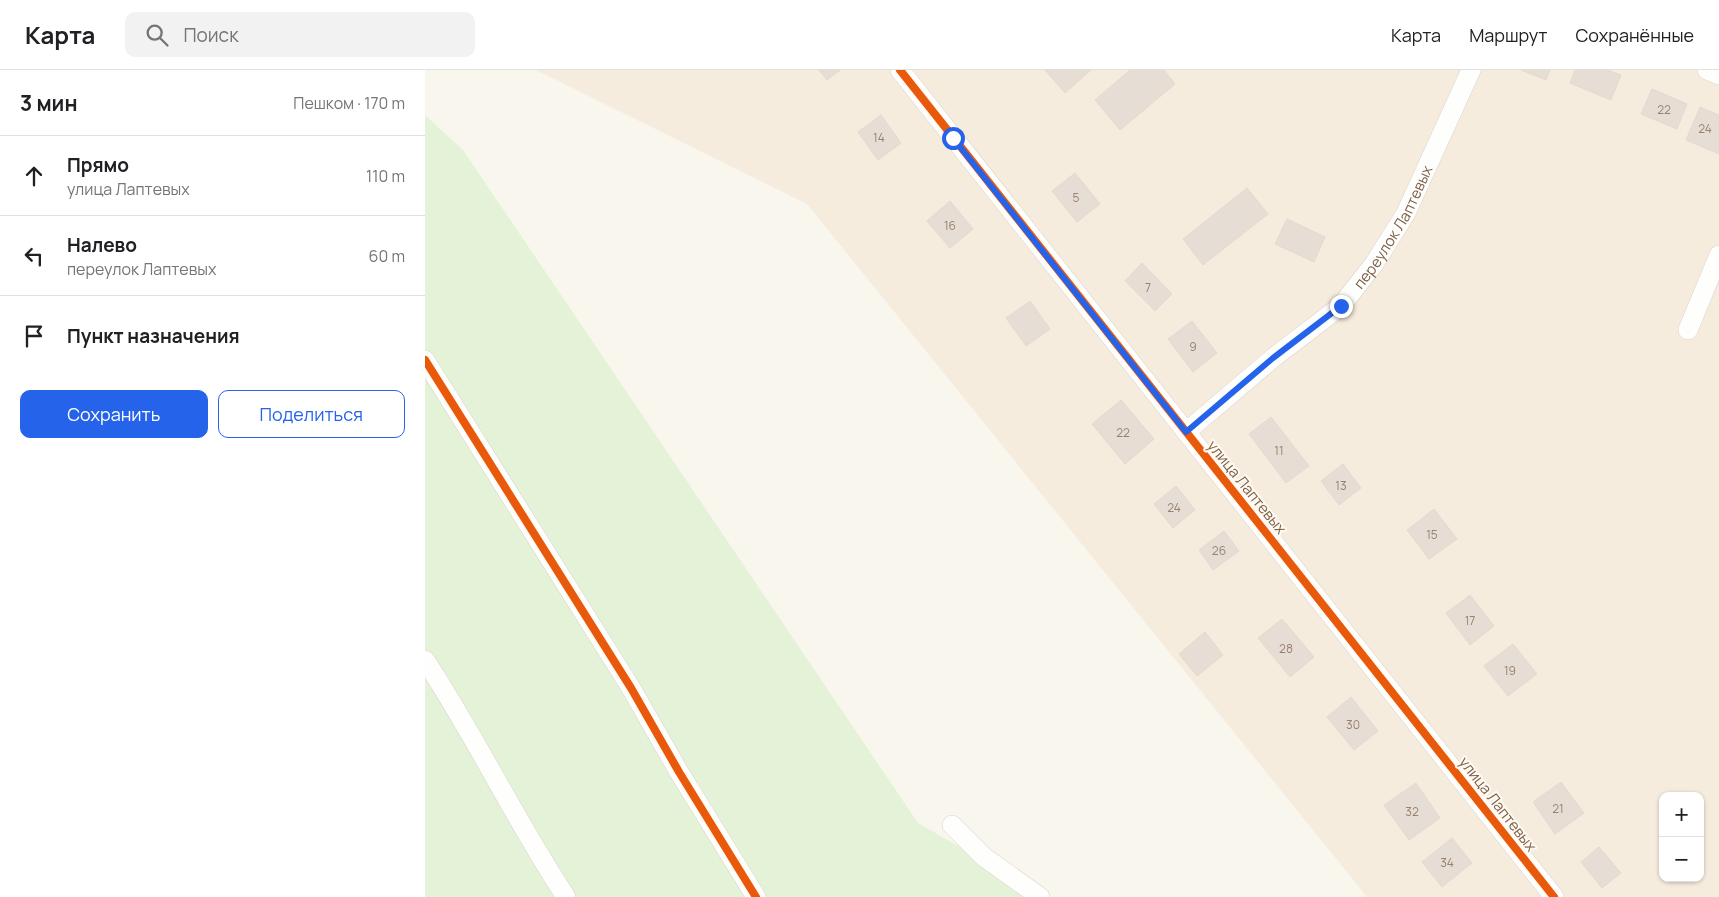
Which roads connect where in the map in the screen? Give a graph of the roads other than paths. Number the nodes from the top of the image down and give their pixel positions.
1 (900, 70) edge
2 (1471, 70) edge
3 (1707, 70) edge
4 (1719, 75) edge
5 (1719, 255) edge
6 (1688, 330) dead end
7 (425, 360) edge
8 (1186, 432) junction
9 (425, 660) edge
10 (952, 825) dead end
11 (566, 897) edge
12 (755, 897) edge
13 (1040, 897) edge
14 (1554, 897) edge

1 - 8 street, улица Лаптевых
2 - 8 street, переулок Лаптевых
3 - 4 street
5 - 6 street
7 - 12 street
8 - 14 street, улица Лаптевых
9 - 11 street
10 - 13 street

